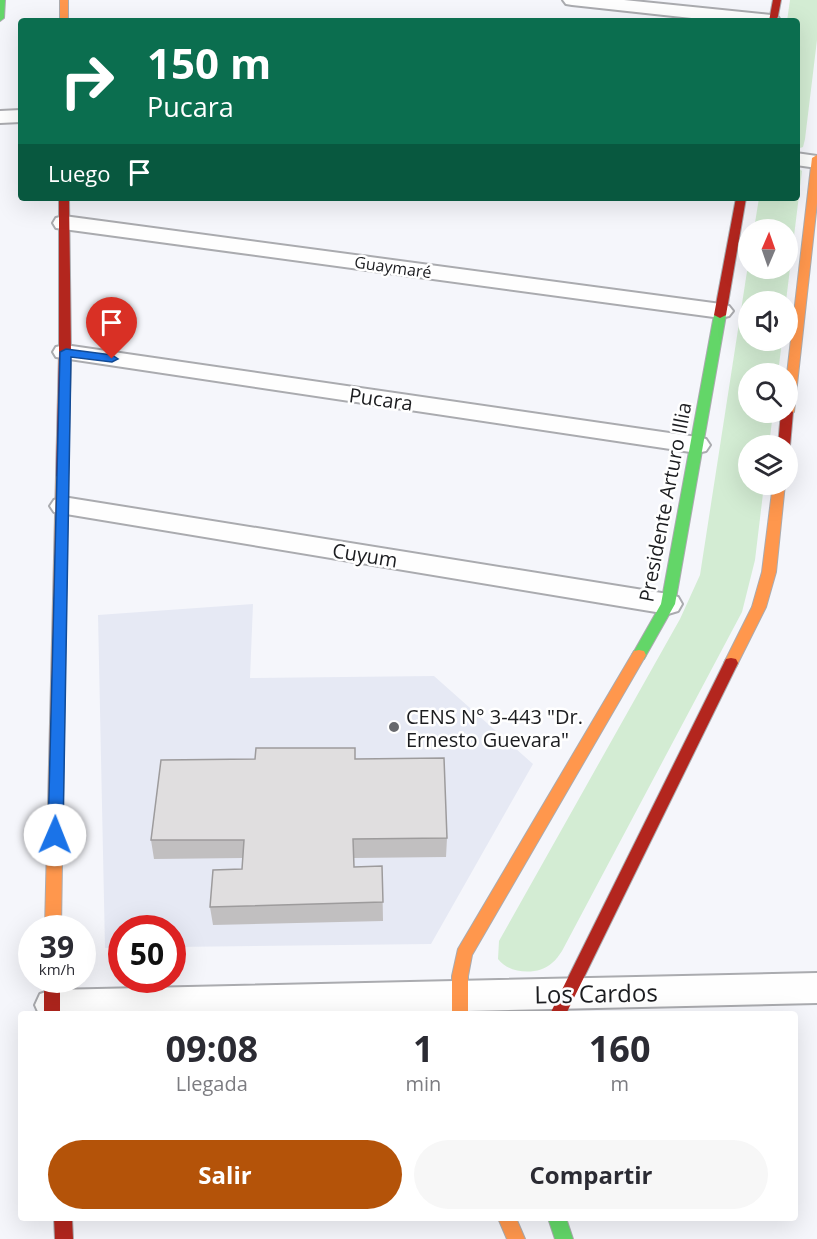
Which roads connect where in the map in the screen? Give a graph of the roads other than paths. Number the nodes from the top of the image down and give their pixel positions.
1 (2, 0) edge
2 (64, 0) edge
3 (572, 0) edge
4 (777, 0) edge
5 (0, 18) edge
6 (63, 18) edge
7 (743, 18) edge
8 (773, 18) edge
9 (18, 116) edge
10 (0, 117) edge
11 (800, 159) edge
12 (817, 160) edge
13 (64, 201) edge
14 (740, 201) edge
15 (64, 223) junction
16 (721, 311) junction
17 (66, 352) junction
18 (794, 363) edge
19 (697, 445) junction
20 (778, 495) edge
21 (63, 506) junction
22 (668, 604) junction
23 (53, 915) edge
24 (817, 988) edge
25 (52, 999) edge
26 (562, 1004) edge
27 (459, 1005) edge
28 (63, 1221) edge
29 (508, 1221) edge
30 (558, 1221) edge
31 (64, 1239) edge
32 (516, 1239) edge
33 (564, 1239) edge

1 - 5 street
2 - 6 street
3 - 7 street
4 - 8 street
9 - 10 street
11 - 12 street
12 - 18 street
13 - 15 street
14 - 16 street, Presidente Arturo Illia
15 - 16 street, Guaymaré
15 - 17 street
16 - 19 street, Presidente Arturo Illia
17 - 19 street, Pucara
17 - 21 street
19 - 22 street, Presidente Arturo Illia
20 - 26 street
21 - 22 street, Cuyum
21 - 23 street
22 - 27 street, Presidente Arturo Illia
24 - 26 street, Los Cardos
25 - 27 street, Los Cardos
26 - 27 street, Los Cardos
28 - 31 street
29 - 32 street
30 - 33 street

